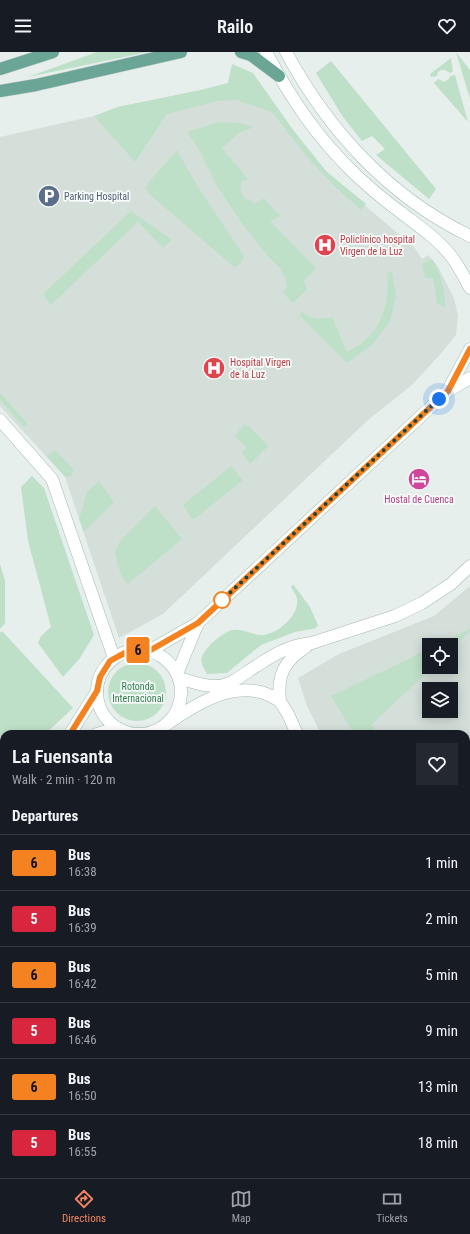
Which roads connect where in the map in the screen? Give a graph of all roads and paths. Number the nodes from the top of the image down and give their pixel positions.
1 (53, 52) edge
2 (181, 52) edge
3 (242, 52) edge
4 (266, 52) edge
5 (286, 52) edge
6 (0, 69) edge
7 (279, 76) junction
8 (0, 91) edge
9 (470, 236) edge
10 (470, 288) edge
11 (470, 349) edge
12 (470, 378) edge
13 (448, 391) junction
14 (0, 420) edge
15 (470, 566) edge
16 (198, 623) junction
17 (312, 643) junction
18 (149, 651) junction
19 (114, 658) junction
20 (178, 676) junction
21 (227, 684) junction
22 (97, 691) junction
23 (280, 701) junction
24 (167, 724) junction
25 (117, 728) junction
26 (73, 730) edge
27 (110, 730) edge
28 (123, 730) edge
29 (157, 730) edge
30 (295, 730) edge

1 - 6 main road
2 - 8 main road
3 - 7 main road
4 - 7 street
5 - 9 street
7 - 10 street
11 - 13 street
12 - 13 street
13 - 16 street
14 - 19 street
15 - 17 street
16 - 18 street
16 - 20 street
17 - 21 street
17 - 23 street
18 - 19 street
18 - 20 street
19 - 22 street
20 - 21 street
20 - 24 street
21 - 23 street
22 - 25 street
22 - 26 street
23 - 24 street
23 - 30 street
24 - 29 street
25 - 27 street
25 - 28 street

